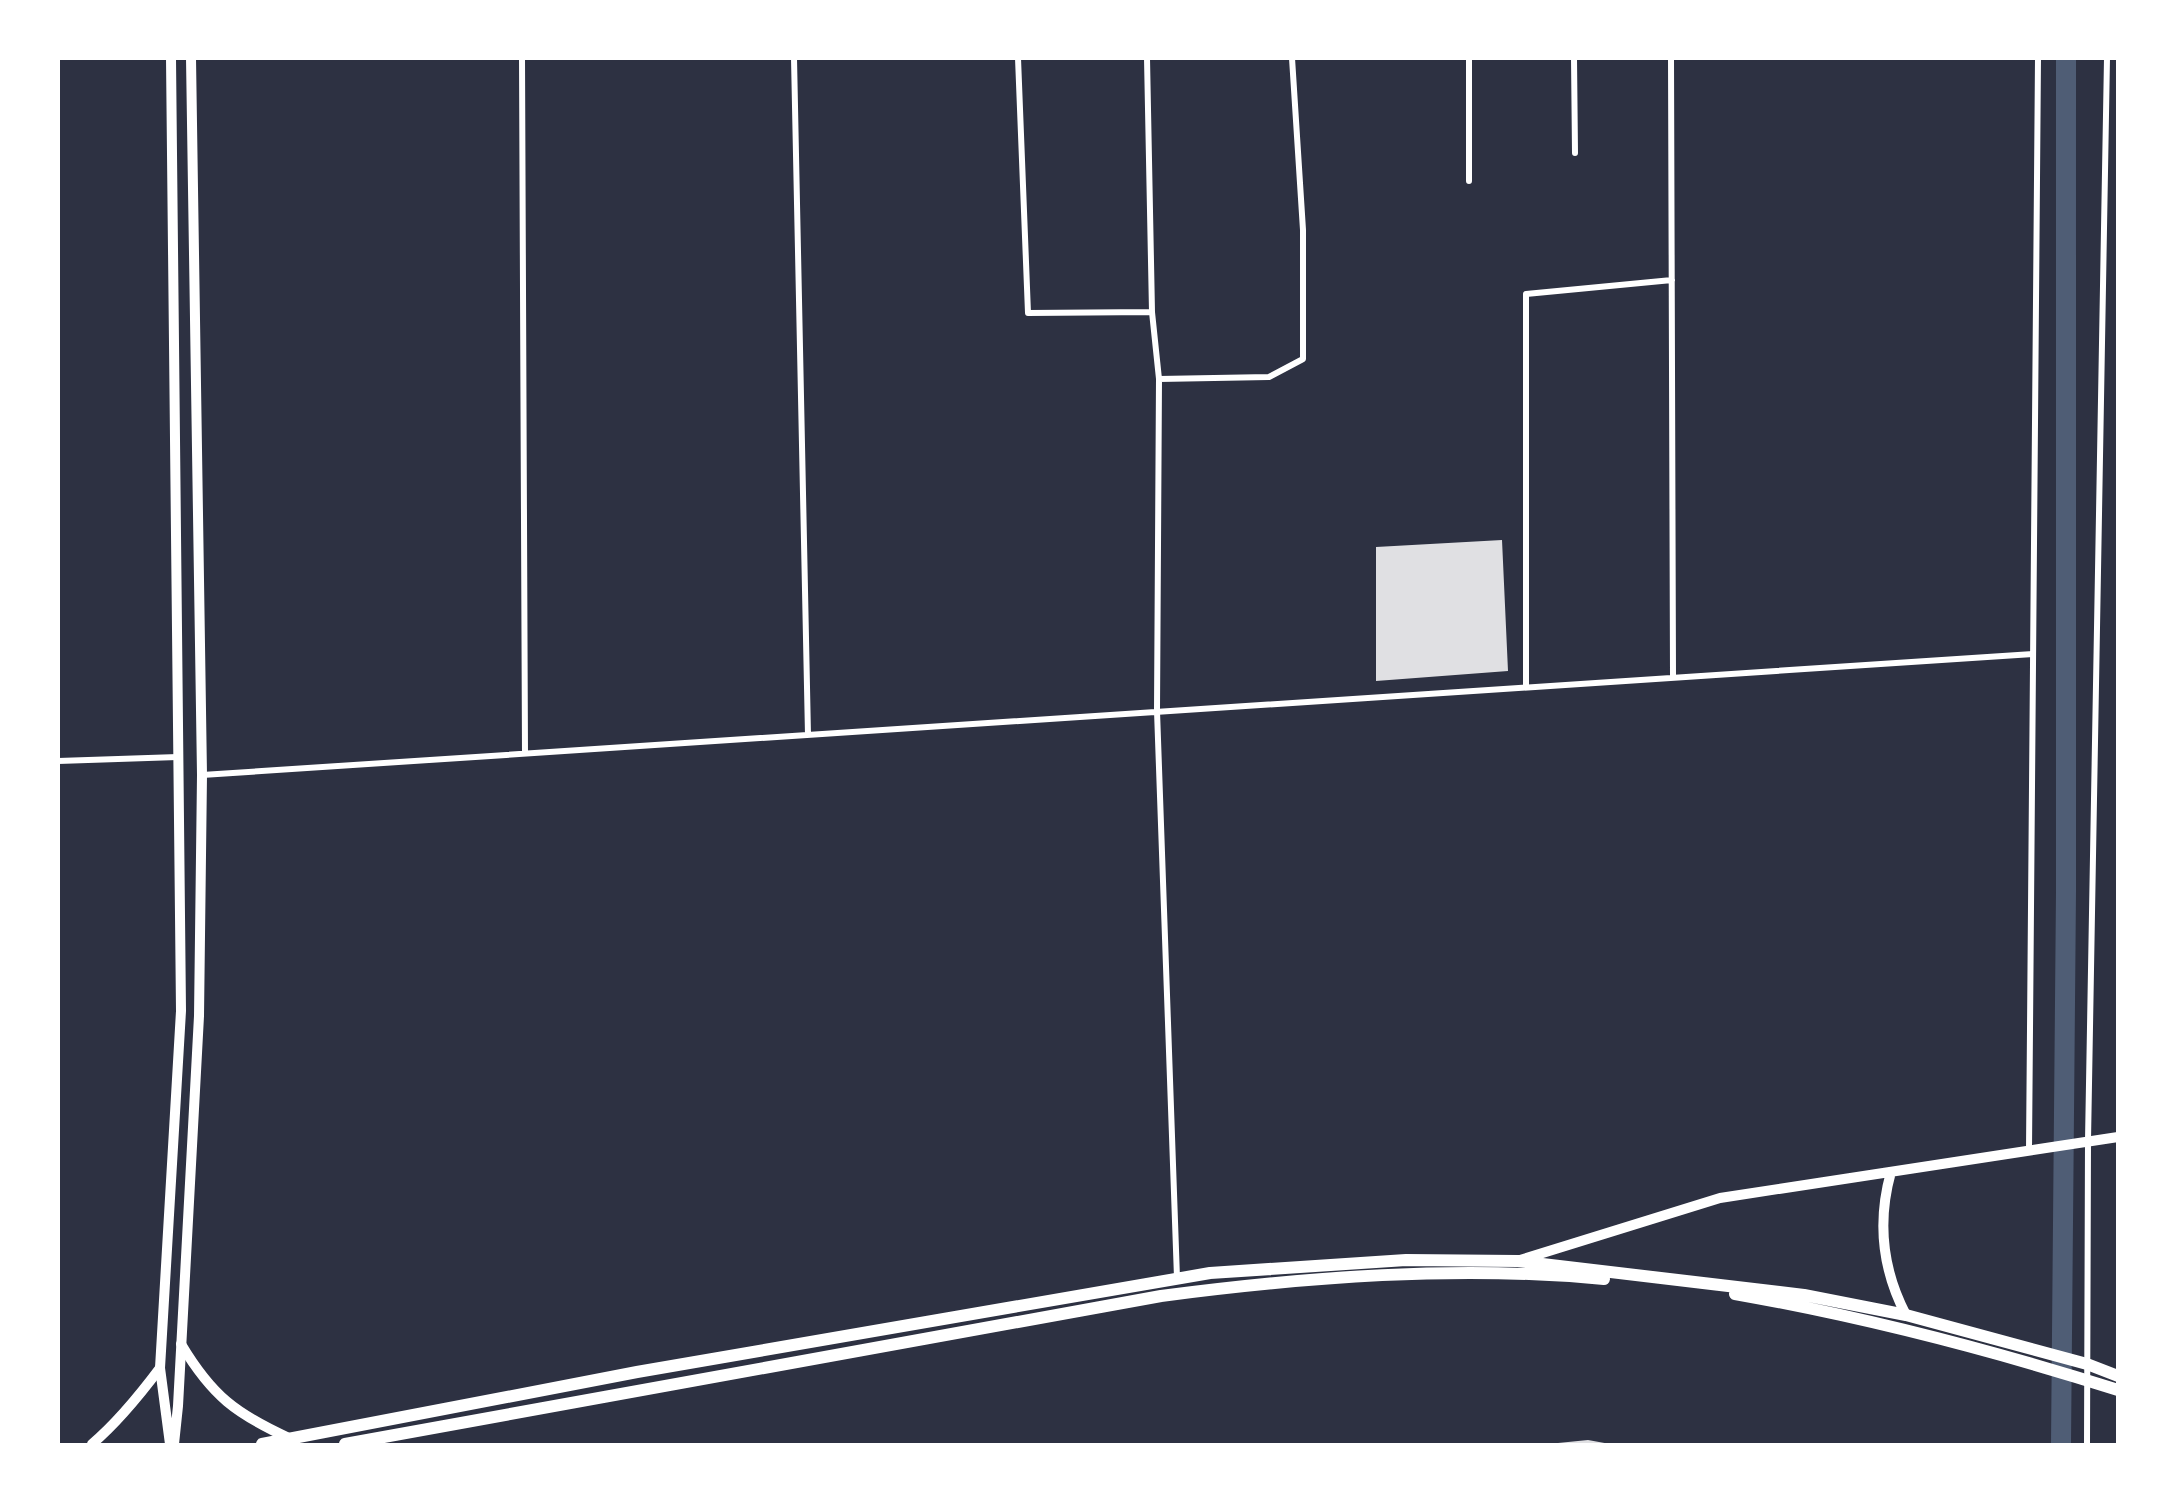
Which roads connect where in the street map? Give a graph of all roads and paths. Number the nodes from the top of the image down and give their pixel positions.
1 (171, 58) edge
2 (191, 58) edge
3 (522, 58) edge
4 (794, 58) edge
5 (1018, 58) edge
6 (1147, 58) edge
7 (1292, 58) edge
8 (1469, 58) edge
9 (1574, 58) edge
10 (1671, 58) edge
11 (2038, 58) edge
12 (2107, 58) edge
13 (1575, 153) dead end
14 (1469, 181) dead end
15 (1672, 280) junction
16 (1152, 312) junction
17 (1159, 379) junction
18 (2033, 654) junction
19 (1673, 677) junction
20 (1526, 687) junction
21 (1157, 711) junction
22 (808, 735) junction
23 (525, 753) junction
24 (178, 757) junction
25 (58, 761) edge
26 (202, 775) junction
27 (2118, 1137) edge
28 (2088, 1141) junction
29 (2029, 1150) junction
30 (1892, 1172) junction
31 (1518, 1261) junction
32 (1177, 1279) junction
33 (1906, 1315) junction
34 (182, 1344) junction
35 (2087, 1364) junction
36 (160, 1368) junction
37 (2118, 1376) edge
38 (2088, 1380) junction
39 (2118, 1390) edge
40 (291, 1438) junction
41 (92, 1444) edge
42 (172, 1444) edge
43 (262, 1444) edge
44 (345, 1444) edge
45 (2087, 1444) edge

1 - 24 main road
2 - 26 main road
3 - 23 street
4 - 22 street
5 - 16 street
6 - 16 street
7 - 17 street
8 - 14 street
9 - 13 street
10 - 15 street
11 - 18 street
12 - 28 street
15 - 19 street
15 - 20 street
16 - 17 street
17 - 21 street
18 - 19 street
18 - 29 street
19 - 20 street
20 - 21 street
21 - 22 street
21 - 32 street
22 - 23 street
23 - 26 street
24 - 25 street
24 - 36 main road
26 - 34 main road
27 - 28 main road
28 - 29 main road
28 - 35 street
29 - 30 main road
30 - 31 main road
30 - 33 main road
31 - 32 main road
31 - 33 main road
32 - 40 main road
33 - 35 main road
34 - 40 main road
34 - 42 main road
35 - 37 main road
35 - 38 street
36 - 41 main road
36 - 42 main road
38 - 39 main road
38 - 44 main road
38 - 45 street
40 - 43 main road

